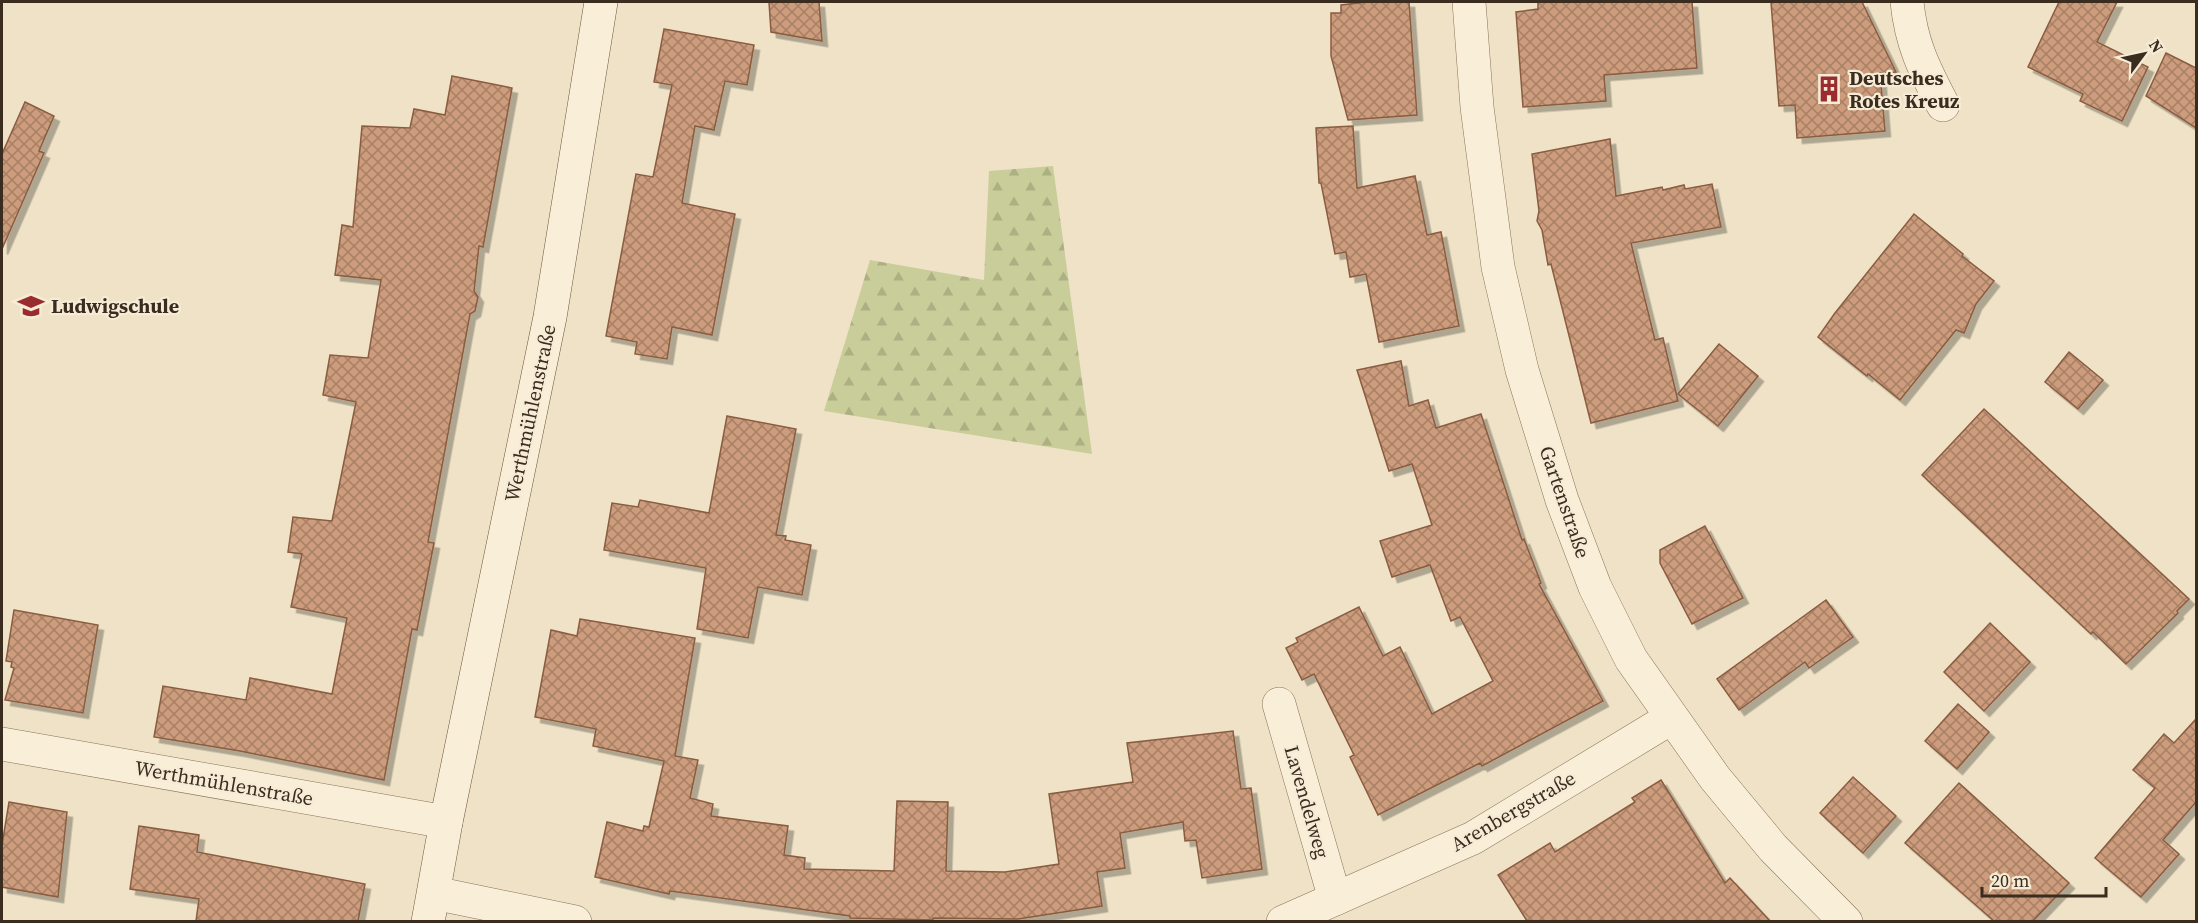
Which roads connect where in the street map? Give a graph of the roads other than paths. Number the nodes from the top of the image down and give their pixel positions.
1 (602, 2) edge
2 (1468, 2) edge
3 (1907, 2) edge
4 (1943, 105) dead end
5 (1279, 705) dead end
6 (1671, 718) junction
7 (2, 744) edge
8 (446, 822) junction
9 (1335, 899) junction
10 (431, 907) edge
11 (575, 921) edge
12 (1285, 921) edge
13 (1846, 921) edge

1 - 8 street, Werthmühlenstraße
2 - 6 street, Gartenstraße
3 - 4 street
5 - 9 street, Lavendelweg
6 - 9 street, Arenbergstraße
6 - 13 street, Gartenstraße
7 - 8 street, Werthmühlenstraße
8 - 10 street, Werthmühlenstraße
9 - 12 street, Arenbergstraße
10 - 11 street

